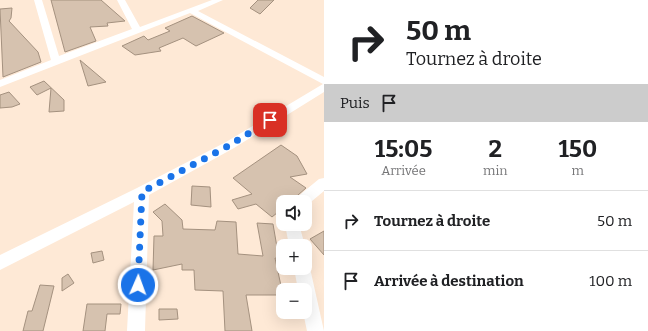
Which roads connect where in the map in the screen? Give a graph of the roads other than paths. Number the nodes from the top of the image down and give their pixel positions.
1 (38, 0) edge
2 (121, 0) edge
3 (219, 0) edge
4 (190, 10) junction
5 (137, 30) junction
6 (56, 61) junction
7 (324, 81) edge
8 (0, 84) edge
9 (324, 88) edge
10 (324, 184) edge
11 (142, 192) junction
12 (310, 195) edge
13 (0, 263) edge
14 (304, 275) edge
15 (136, 331) edge
16 (316, 331) edge

1 - 6 street
2 - 5 street
3 - 4 street
4 - 5 street
4 - 7 street
5 - 6 street
6 - 8 street
9 - 11 street
10 - 12 street
11 - 13 street
11 - 15 street
14 - 16 street

